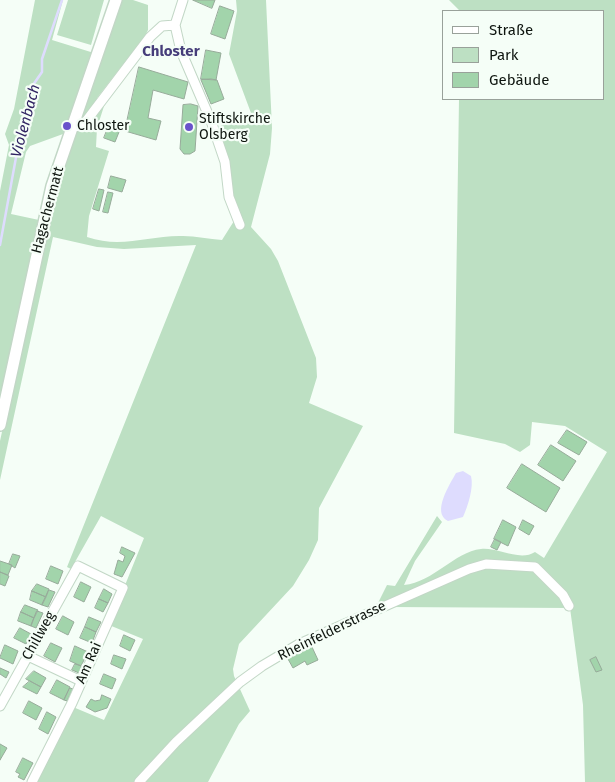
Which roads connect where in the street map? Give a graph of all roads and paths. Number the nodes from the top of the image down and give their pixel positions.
1 (116, 0) edge
2 (183, 0) edge
3 (175, 25) junction
4 (73, 127) junction
5 (240, 225) dead end
6 (0, 426) edge
7 (78, 566) joint
8 (569, 606) dead end
9 (28, 656) junction
10 (81, 681) junction
11 (0, 706) edge
12 (32, 782) edge
13 (138, 782) edge

1 - 4 street, Hagachermatt
2 - 3 street
3 - 4 street
3 - 5 street
4 - 6 street, Hagachermatt
7 - 9 street, Chillweg
7 - 10 street, Am Rai
8 - 13 street, Rheinfelderstrasse
9 - 10 street
9 - 11 street, Chillweg
10 - 12 street, Am Rai

